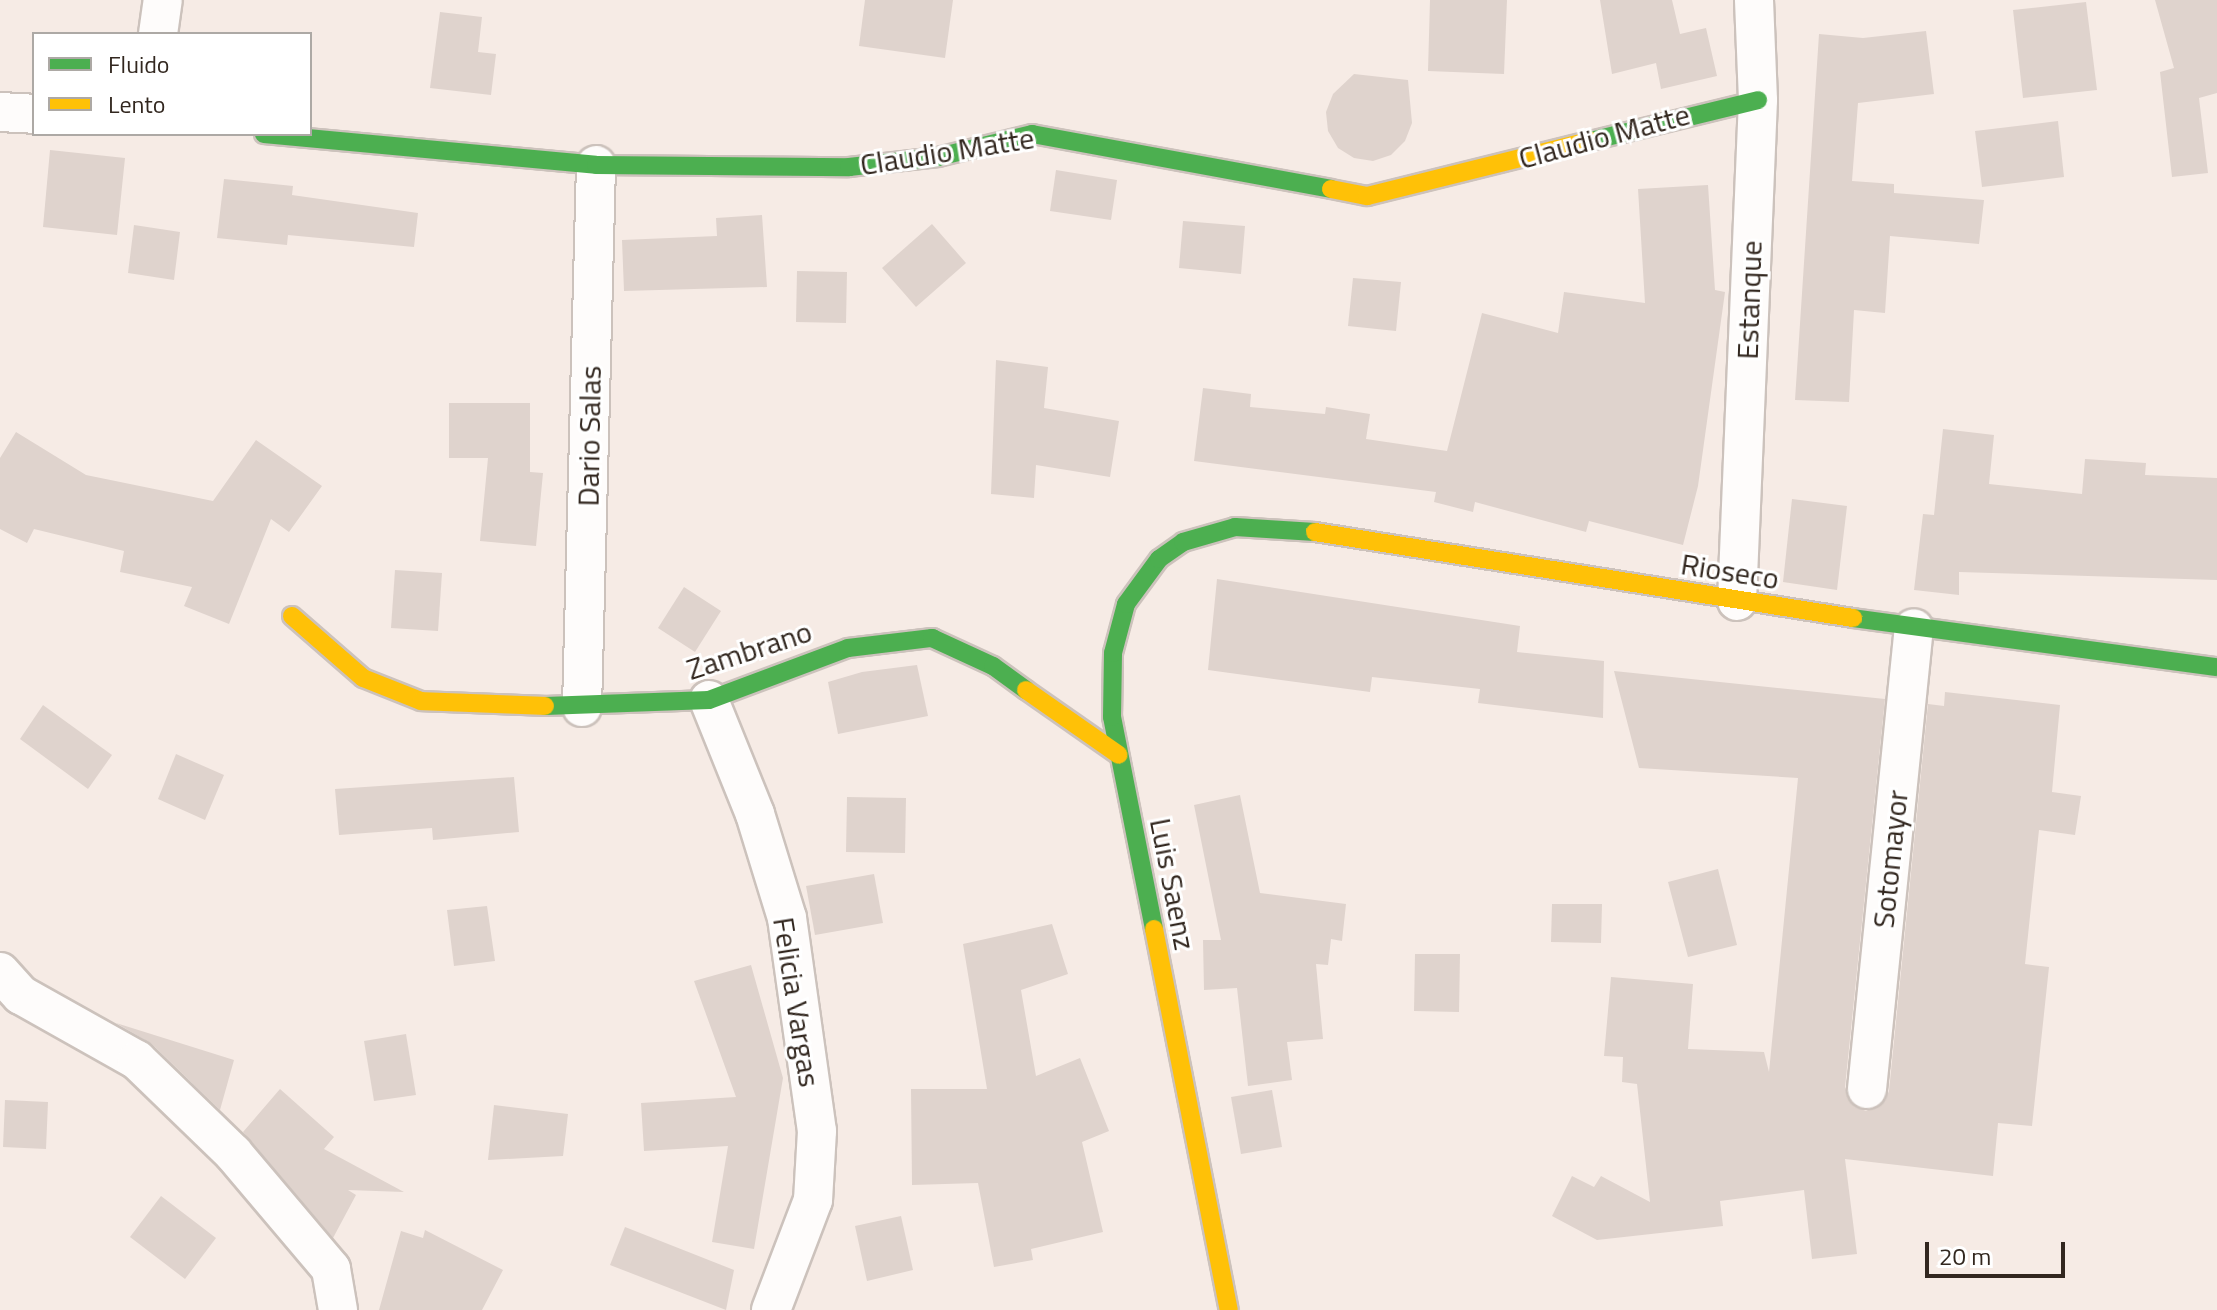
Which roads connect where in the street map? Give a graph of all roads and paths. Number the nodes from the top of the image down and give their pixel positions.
1 (163, 0) edge
2 (1754, 0) edge
3 (158, 32) edge
4 (1758, 100) junction
5 (0, 112) edge
6 (32, 114) edge
7 (285, 136) edge
8 (596, 165) junction
9 (1235, 527) joint
10 (1737, 601) junction
11 (292, 616) dead end
12 (1914, 628) junction
13 (2217, 667) edge
14 (709, 700) junction
15 (582, 707) junction
16 (1119, 755) junction
17 (7, 994) edge
18 (1867, 1089) dead end
19 (338, 1310) edge
20 (771, 1310) edge
21 (1229, 1310) edge

1 - 3 street
2 - 4 street, Estanque
4 - 8 street, Claudio Matte
4 - 10 street, Estanque
5 - 6 street
7 - 8 street, Claudio Matte
8 - 15 street, Dario Salas
9 - 10 street, Rioseco
9 - 16 street, Luis Saenz
10 - 12 street, Rioseco
11 - 15 street, Zambrano
12 - 13 street, Rioseco
12 - 18 street, Sotomayor
14 - 15 street, Zambrano
14 - 16 street, Zambrano
14 - 20 street, Felicia Vargas
16 - 21 street, Luis Saenz
17 - 19 street

